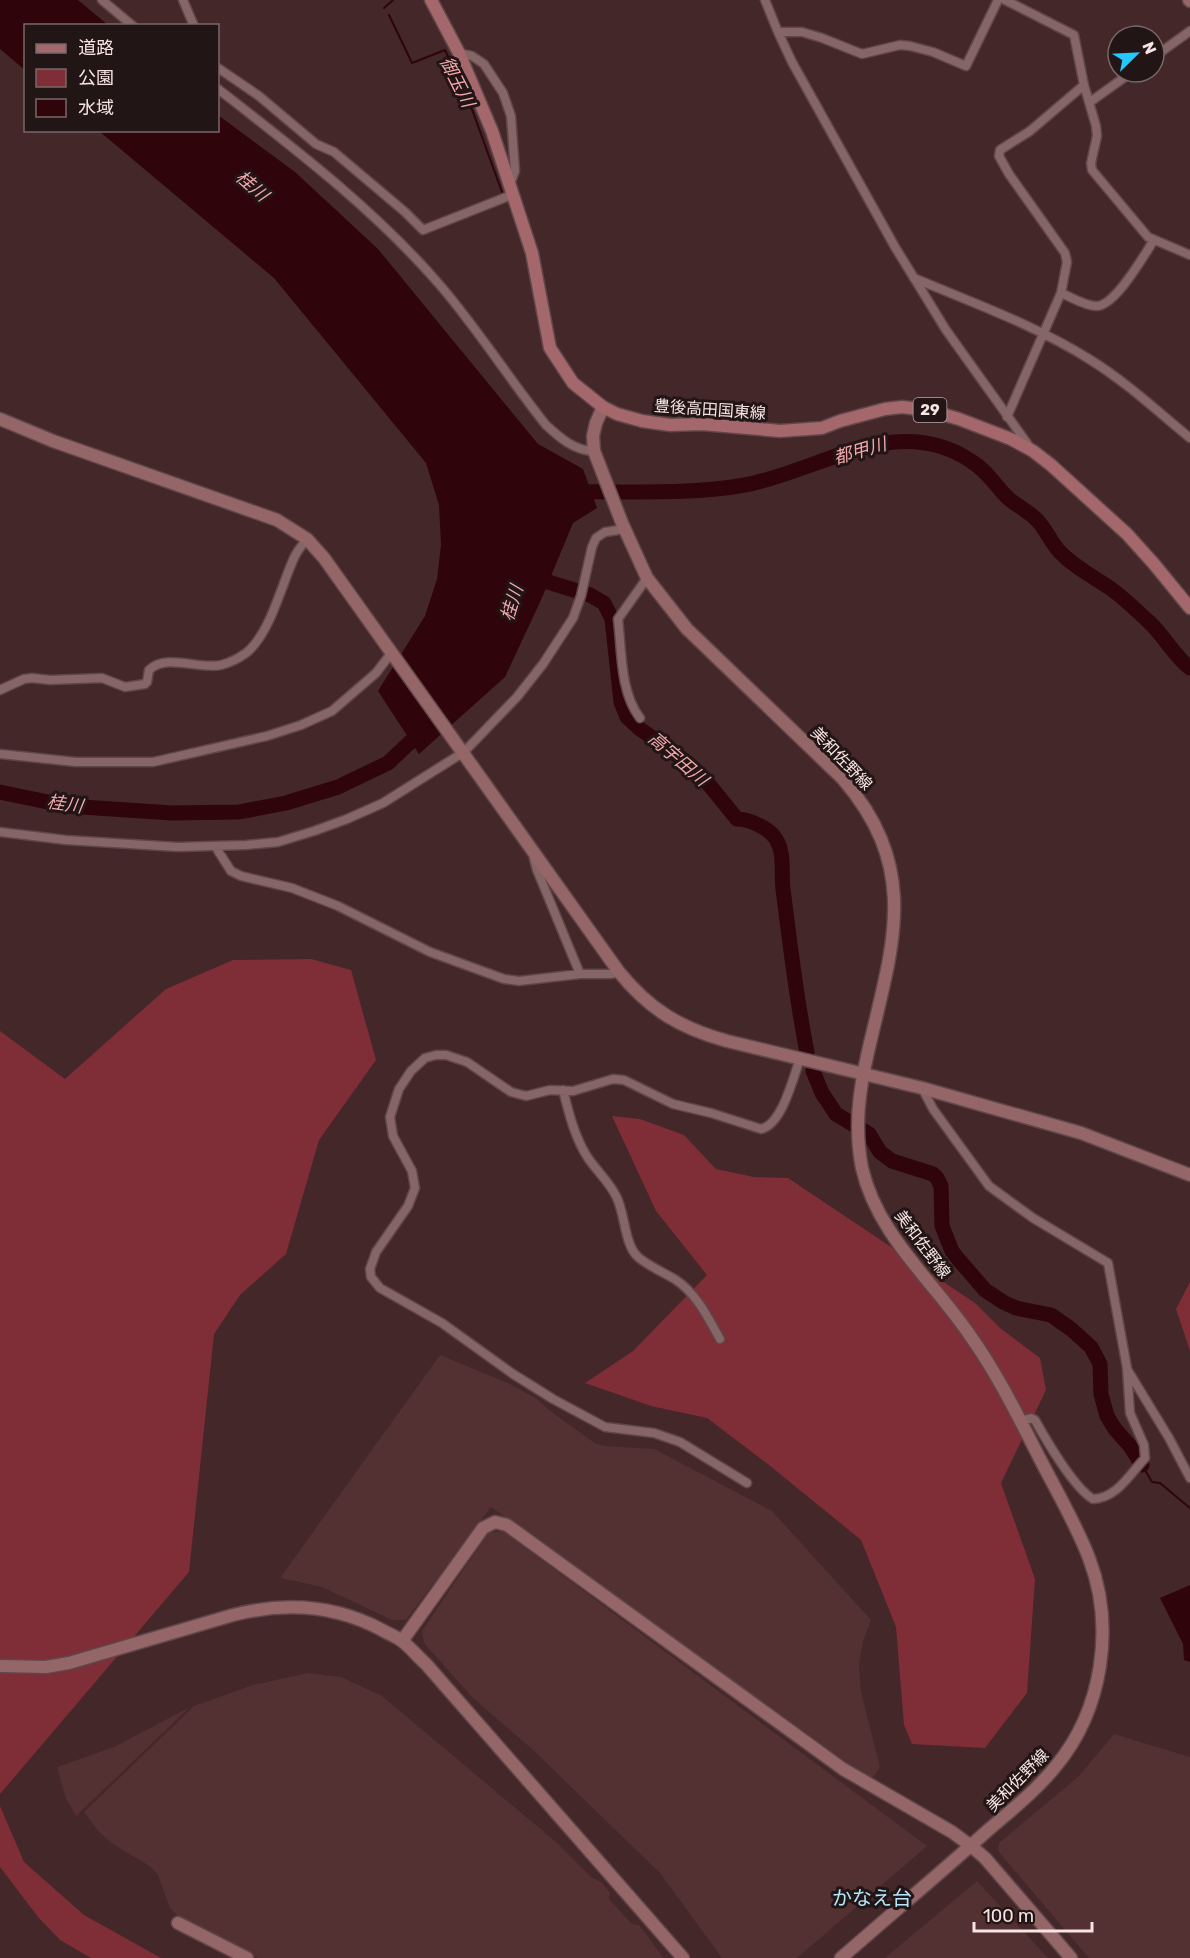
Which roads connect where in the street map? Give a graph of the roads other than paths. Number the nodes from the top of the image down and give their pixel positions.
1 (102, 0) edge
2 (183, 0) edge
3 (431, 0) edge
4 (765, 0) edge
5 (998, 0) edge
6 (1005, 0) edge
7 (131, 24) edge
8 (193, 24) edge
9 (1190, 31) edge
10 (778, 32) junction
11 (1166, 48) edge
12 (459, 53) junction
13 (219, 69) edge
14 (1115, 84) edge
15 (1084, 85) junction
16 (219, 90) edge
17 (1090, 102) junction
18 (512, 189) junction
19 (1154, 240) junction
20 (1190, 255) edge
21 (914, 278) junction
22 (1061, 293) junction
23 (1043, 334) junction
24 (603, 407) junction
25 (1007, 417) junction
26 (0, 419) edge
27 (1190, 438) edge
28 (1033, 452) junction
29 (596, 457) junction
30 (624, 526) junction
31 (307, 539) junction
32 (647, 578) junction
33 (1190, 608) edge
34 (393, 654) junction
35 (0, 690) edge
36 (640, 718) dead end
37 (462, 750) junction
38 (0, 754) edge
39 (0, 832) edge
40 (215, 846) junction
41 (536, 855) junction
42 (620, 972) junction
43 (580, 974) junction
44 (800, 1059) junction
45 (863, 1074) junction
46 (922, 1088) junction
47 (563, 1090) junction
48 (1190, 1175) edge
49 (720, 1339) dead end
50 (1127, 1368) junction
51 (1020, 1421) junction
52 (1190, 1478) edge
53 (747, 1483) dead end
54 (402, 1641) junction
55 (0, 1665) edge
56 (971, 1846) junction
57 (178, 1923) dead end
58 (247, 1958) edge
59 (683, 1958) edge
60 (841, 1958) edge
61 (1071, 1958) edge

1 - 7 street
2 - 8 street
3 - 12 main road, 豊後高田国東線 / 29
4 - 10 street
5 - 10 street
6 - 15 street
9 - 11 street
10 - 21 street
12 - 18 main road, 豊後高田国東線 / 29
12 - 18 street
13 - 18 street
14 - 17 street
15 - 17 street
15 - 22 street
16 - 29 street
17 - 19 street
18 - 24 main road, 豊後高田国東線 / 29
19 - 20 street
19 - 22 street
21 - 23 street
21 - 25 street
22 - 23 street
23 - 25 street
23 - 27 street
24 - 28 main road, 豊後高田国東線 / 29
24 - 29 street, 美和佐野線
25 - 28 street
26 - 31 street
28 - 33 main road, 豊後高田国東線 / 29
29 - 30 street, 美和佐野線
30 - 32 street, 美和佐野線
30 - 37 street
31 - 34 street
31 - 35 street
32 - 36 street
32 - 45 street, 美和佐野線
34 - 37 street
34 - 38 street
37 - 40 street
37 - 41 street
39 - 40 street
40 - 43 street
41 - 42 street
41 - 43 street
42 - 43 street
42 - 44 street
44 - 45 street
44 - 47 street
45 - 46 street
45 - 51 street, 美和佐野線
46 - 48 street
46 - 50 street
47 - 49 street
47 - 53 street
50 - 51 street
50 - 52 street
51 - 56 street, 美和佐野線
54 - 55 street
54 - 56 street
54 - 59 street
56 - 60 street, 美和佐野線
56 - 61 street
57 - 58 street

